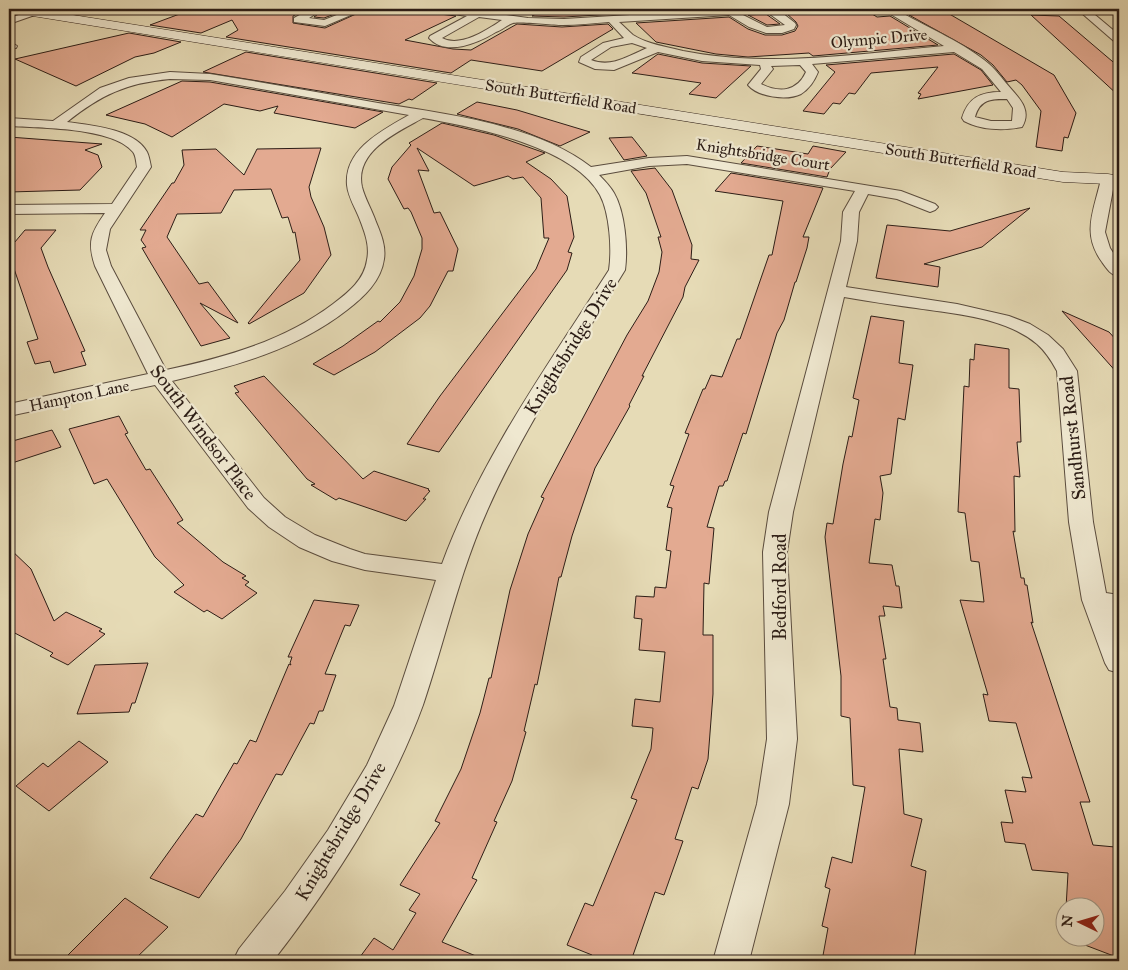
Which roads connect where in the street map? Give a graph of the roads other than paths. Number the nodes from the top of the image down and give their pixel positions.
1 (14, 9) edge
2 (54, 9) edge
3 (318, 9) edge
4 (360, 9) edge
5 (440, 9) edge
6 (771, 9) edge
7 (926, 9) edge
8 (1082, 9) edge
9 (42, 10) edge
10 (889, 10) edge
11 (732, 12) junction
12 (478, 14) junction
13 (512, 19) junction
14 (612, 20) junction
15 (9, 21) edge
16 (634, 39) junction
17 (1119, 40) edge
18 (658, 48) junction
19 (957, 48) junction
20 (803, 61) junction
21 (764, 62) junction
22 (1010, 95) dead end
23 (420, 114) junction
24 (9, 122) edge
25 (54, 126) junction
26 (589, 172) junction
27 (1114, 180) edge
28 (864, 188) junction
29 (930, 207) dead end
30 (115, 208) junction
31 (9, 210) edge
32 (1119, 272) edge
33 (836, 290) junction
34 (160, 378) junction
35 (9, 410) edge
36 (451, 574) junction
37 (1095, 600) junction
38 (1119, 604) edge
39 (1119, 663) edge
40 (251, 961) edge
41 (731, 961) edge

1 - 9 main road, South Butterfield Road
2 - 27 main road, South Butterfield Road
3 - 4 street
5 - 12 street
6 - 11 street
6 - 11 street
7 - 10 street
8 - 17 street
9 - 15 street
9 - 27 main road, South Butterfield Road
10 - 19 street
11 - 14 street
12 - 13 street
12 - 13 street
13 - 14 street
14 - 16 street, Olympic Drive
16 - 18 street, Olympic Drive
16 - 18 street
18 - 21 street, Olympic Drive
19 - 20 street, Olympic Drive
19 - 22 street
20 - 21 street, Olympic Drive
20 - 21 street, Olympic Drive
23 - 25 street, Knightsbridge Drive
23 - 26 street, Knightsbridge Drive
23 - 34 street, Hampton Lane
24 - 25 street
25 - 30 street, South Windsor Place
26 - 28 street, Knightsbridge Court
26 - 36 street, Knightsbridge Drive
27 - 32 street
28 - 29 street, Knightsbridge Court
28 - 33 street, Bedford Road
30 - 31 street
30 - 34 street, South Windsor Place
33 - 37 street, Sandhurst Road
33 - 41 street, Bedford Road
34 - 35 street, Hampton Lane
34 - 36 street, South Windsor Place
36 - 40 street, Knightsbridge Drive
37 - 38 street
37 - 39 street, Sandhurst Road

